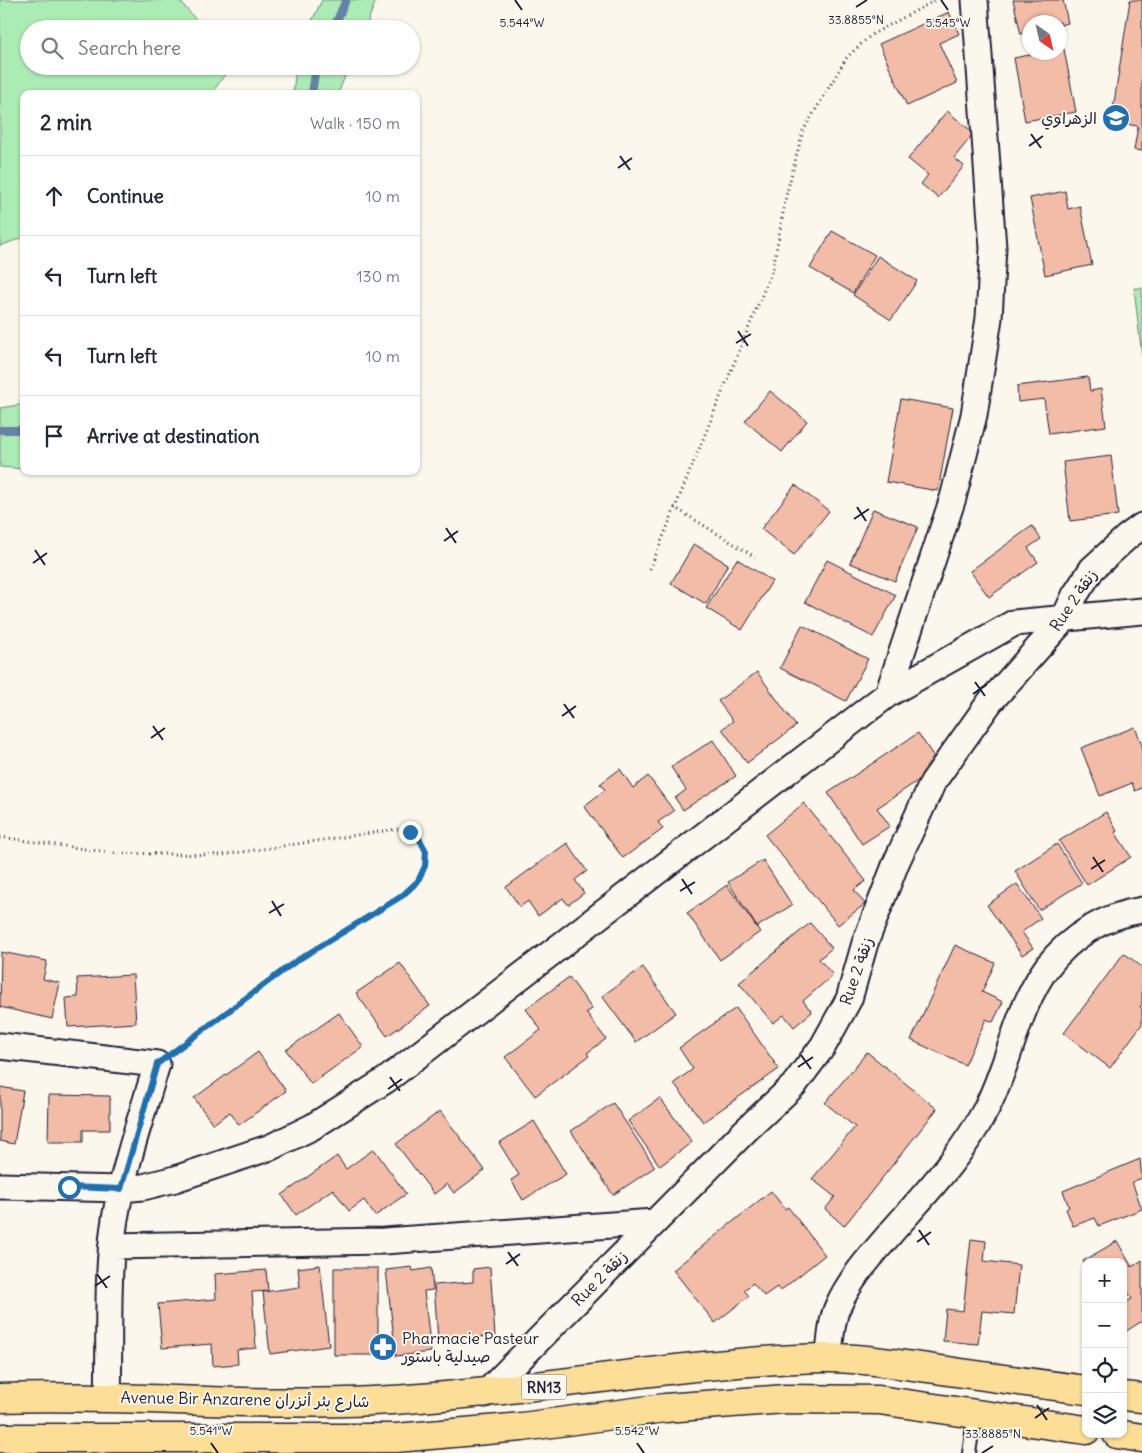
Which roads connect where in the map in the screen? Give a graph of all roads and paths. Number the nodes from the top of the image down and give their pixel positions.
1 (936, 0) edge
2 (974, 0) edge
3 (674, 506) junction
4 (1142, 526) edge
5 (755, 557) dead end
6 (650, 569) dead end
7 (1142, 611) edge
8 (1064, 619) junction
9 (888, 694) junction
10 (0, 837) edge
11 (1142, 910) edge
12 (0, 1046) edge
13 (157, 1064) junction
14 (0, 1186) edge
15 (121, 1189) junction
16 (654, 1222) junction
17 (112, 1246) junction
18 (828, 1358) junction
19 (1082, 1389) edge
20 (485, 1394) junction
21 (1127, 1396) edge
22 (0, 1398) edge
23 (108, 1398) junction
24 (1142, 1398) edge
25 (975, 1413) junction
26 (1082, 1429) edge
27 (1127, 1436) edge
28 (0, 1438) edge
29 (1142, 1438) edge
30 (970, 1453) edge

1 - 3 path
2 - 9 street
3 - 5 path
3 - 6 path
4 - 8 street, Rue 2 زنقة
7 - 8 street
8 - 9 street
8 - 16 street, Rue 2 زنقة
9 - 15 street
10 - 13 path
11 - 18 street
12 - 13 street
13 - 15 street
14 - 15 street
15 - 17 street
16 - 17 street
16 - 20 street, Rue 2 زنقة
17 - 23 street
18 - 19 main road, Avenue Bir Anzarene شارع بئر أنزران / RN13
18 - 20 main road, Avenue Bir Anzarene شارع بئر أنزران / RN13
20 - 23 main road, Avenue Bir Anzarene شارع بئر أنزران / RN13
21 - 24 main road
22 - 23 main road, Avenue Bir Anzarene شارع بئر أنزران / RN13
25 - 26 main road, RN13
25 - 28 main road, RN13
25 - 30 lane
27 - 29 main road

